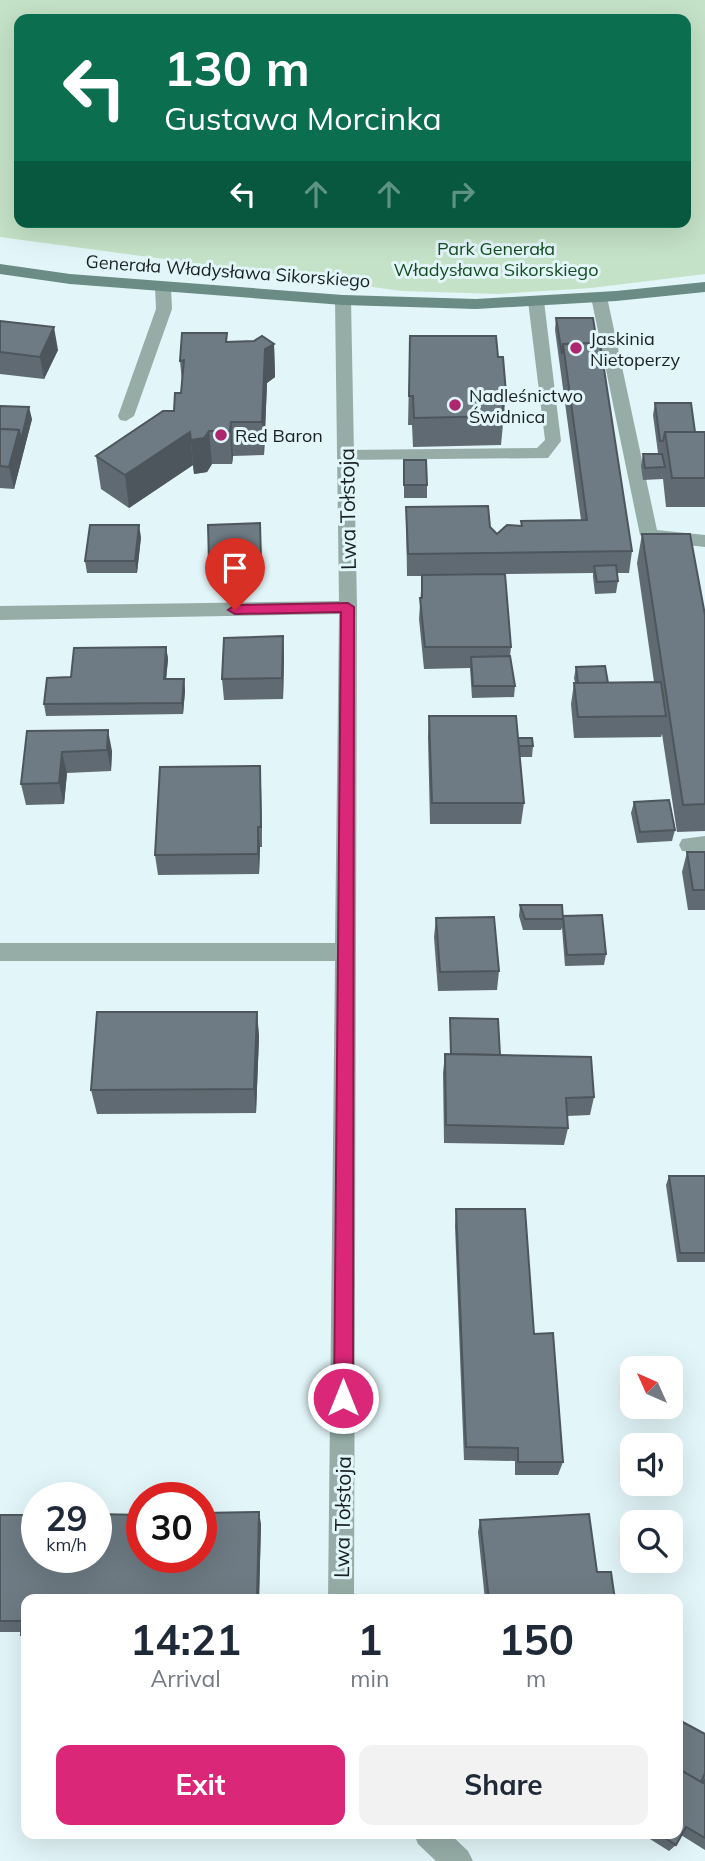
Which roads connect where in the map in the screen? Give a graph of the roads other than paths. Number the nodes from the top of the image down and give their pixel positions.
1 (0, 269) edge
2 (163, 286) junction
3 (705, 287) edge
4 (599, 297) junction
5 (343, 300) junction
6 (536, 301) junction
7 (126, 416) dead end
8 (346, 456) junction
9 (705, 541) edge
10 (348, 607) junction
11 (0, 614) edge
12 (0, 952) edge
13 (346, 952) junction
14 (341, 1594) edge
15 (434, 1839) edge
16 (458, 1861) edge

1 - 2 street, Generała Władysława Sikorskiego
2 - 5 street, Generała Władysława Sikorskiego
2 - 7 street
3 - 4 street, Generała Władysława Sikorskiego
4 - 6 street, Generała Władysława Sikorskiego
4 - 9 street
5 - 6 street, Generała Władysława Sikorskiego
5 - 8 street, Lwa Tołstoja
6 - 8 street
8 - 10 street, Lwa Tołstoja
10 - 11 street
10 - 13 street, Lwa Tołstoja
12 - 13 street
13 - 14 street, Lwa Tołstoja
15 - 16 street

